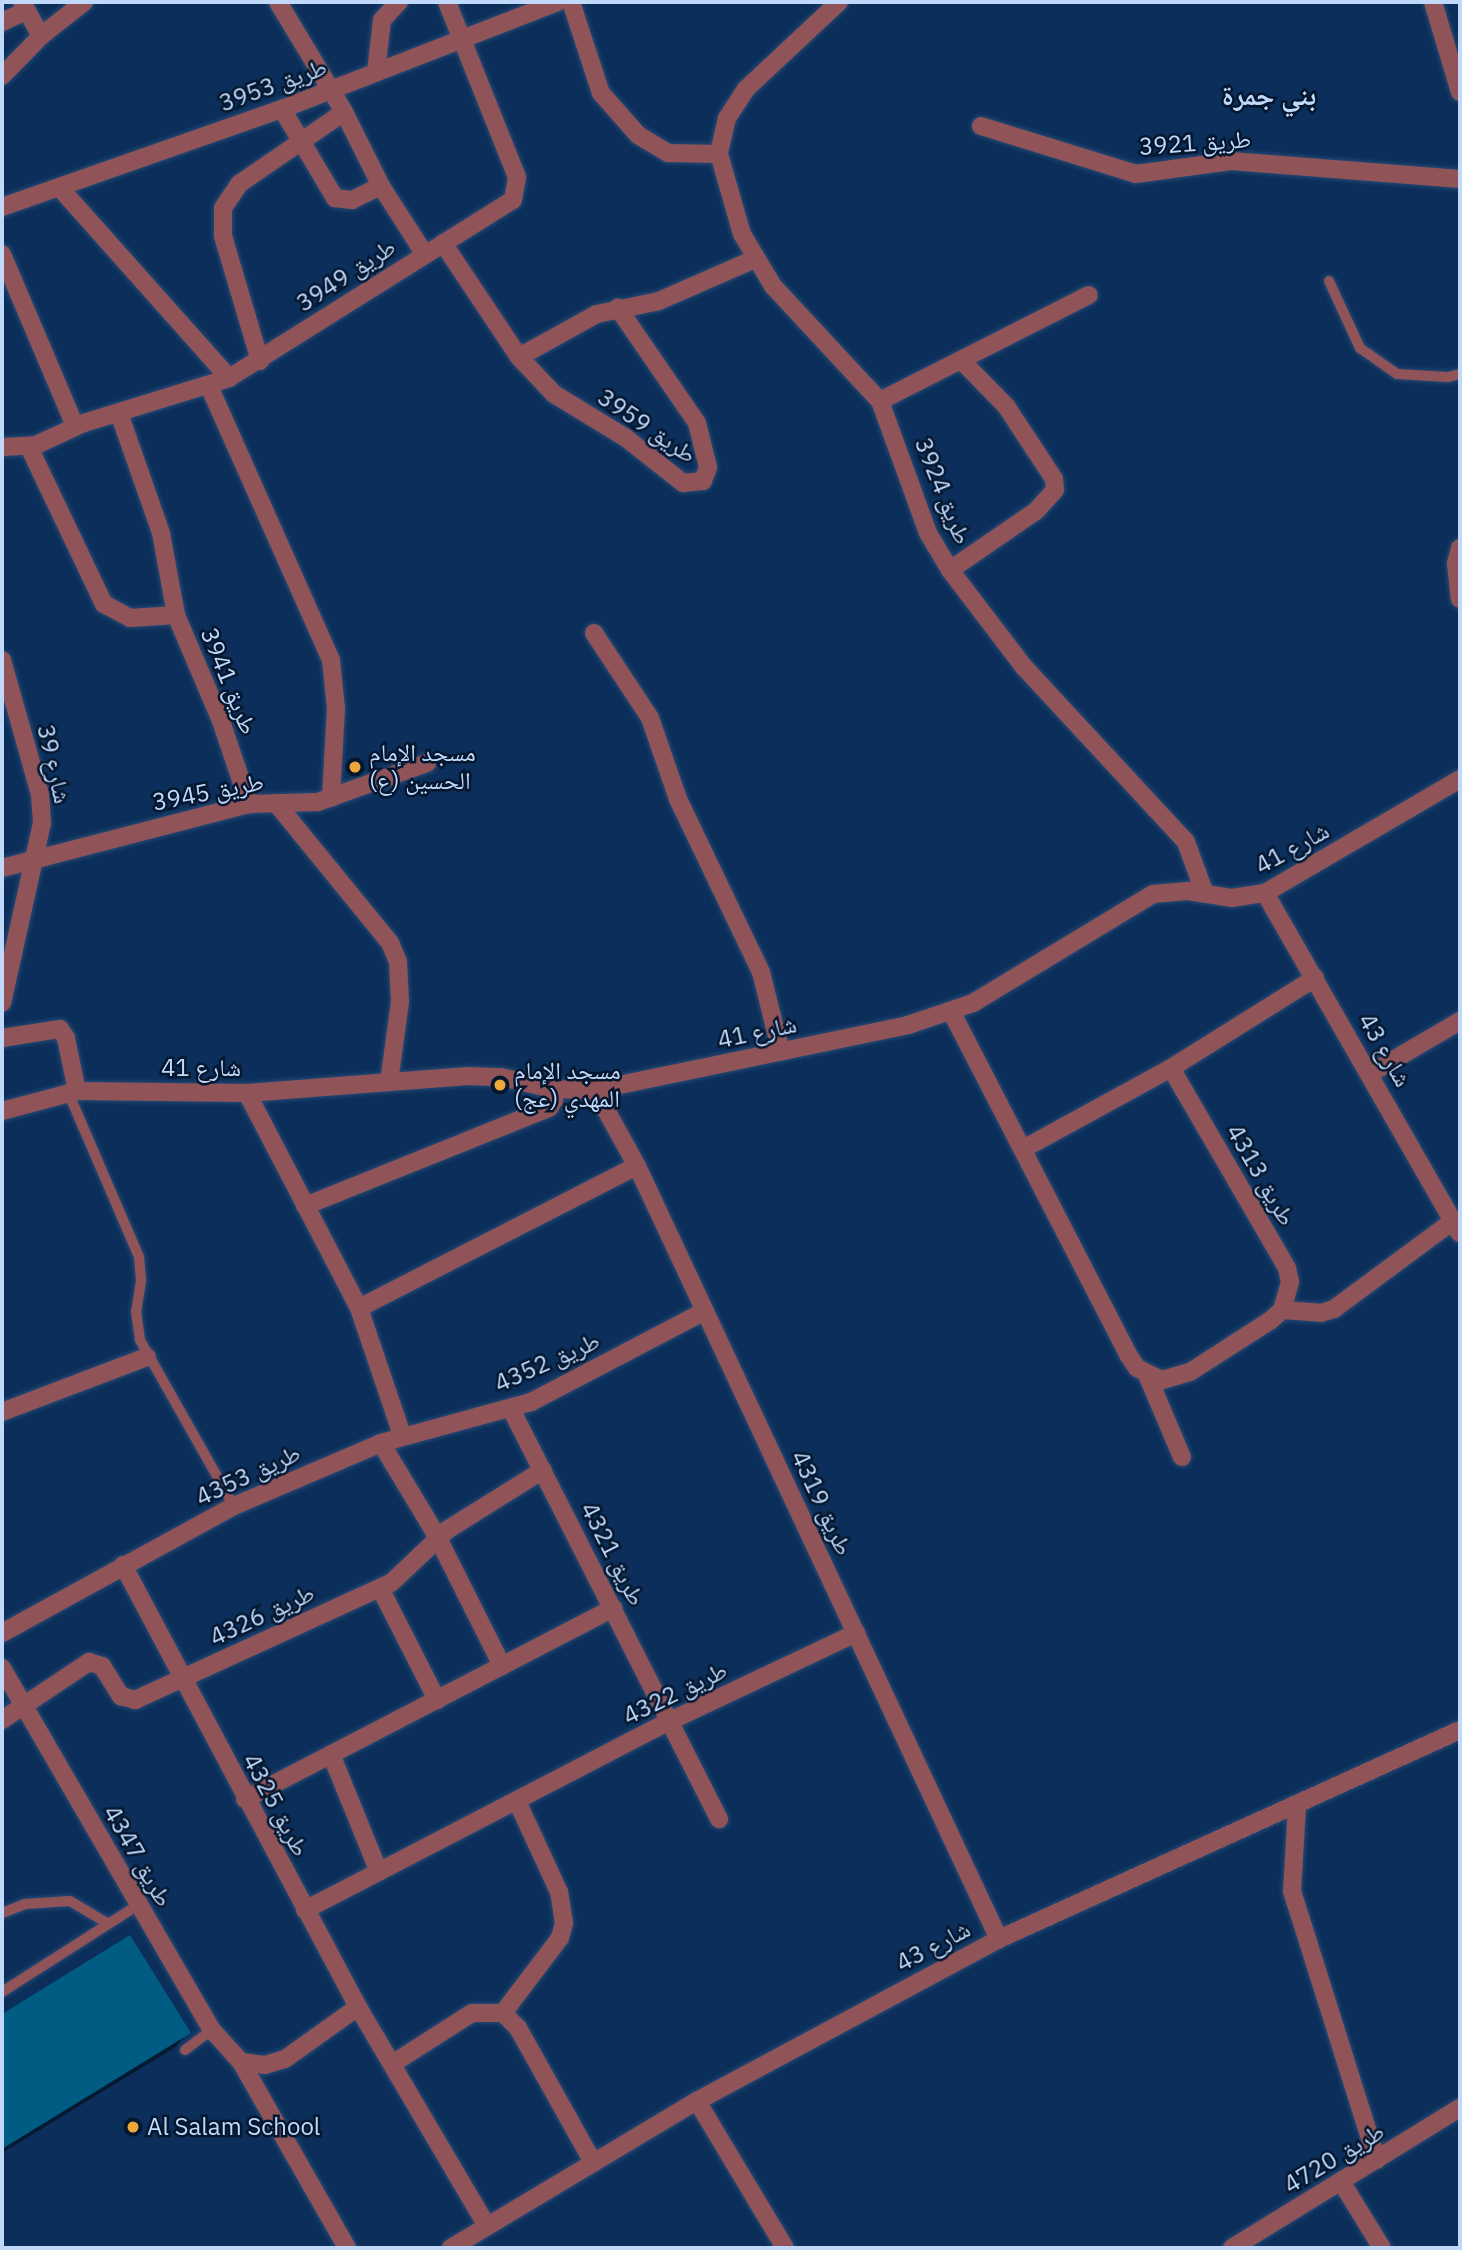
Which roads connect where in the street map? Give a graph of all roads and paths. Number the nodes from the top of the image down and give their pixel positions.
1 (84, 2) edge
2 (278, 2) edge
3 (399, 2) edge
4 (447, 2) edge
5 (558, 2) edge
6 (571, 2) edge
7 (839, 2) edge
8 (1433, 2) edge
9 (24, 6) edge
10 (2, 23) edge
11 (41, 36) junction
12 (463, 38) junction
13 (376, 72) junction
14 (2, 76) edge
15 (331, 91) junction
16 (1460, 92) edge
17 (282, 109) junction
18 (344, 112) junction
19 (981, 126) dead end
20 (300, 142) junction
21 (719, 154) junction
22 (1460, 178) edge
23 (381, 186) junction
24 (60, 188) junction
25 (2, 207) edge
26 (443, 243) junction
27 (424, 253) junction
28 (2, 254) edge
29 (755, 259) junction
30 (1329, 281) dead end
31 (1089, 295) dead end
32 (618, 308) junction
33 (519, 357) junction
34 (961, 360) junction
35 (260, 361) junction
36 (1460, 374) edge
37 (229, 378) junction
38 (209, 386) junction
39 (880, 401) junction
40 (119, 413) junction
41 (75, 426) junction
42 (2, 447) edge
43 (29, 447) junction
44 (1460, 548) edge
45 (950, 570) junction
46 (1460, 599) edge
47 (176, 615) junction
48 (594, 634) dead end
49 (2, 660) edge
50 (427, 763) dead end
51 (1460, 779) edge
52 (331, 798) junction
53 (276, 803) junction
54 (249, 804) junction
55 (38, 856) junction
56 (2, 868) edge
57 (1265, 893) junction
58 (1205, 894) junction
59 (1315, 978) junction
60 (2, 1003) edge
61 (952, 1013) junction
62 (1460, 1021) edge
63 (2, 1038) edge
64 (781, 1052) junction
65 (1171, 1068) junction
66 (1371, 1073) junction
67 (389, 1082) junction
68 (553, 1089) junction
69 (595, 1090) junction
70 (73, 1091) junction
71 (247, 1093) junction
72 (2, 1111) edge
73 (1023, 1149) junction
74 (637, 1166) junction
75 (305, 1206) junction
76 (1457, 1227) edge
77 (359, 1308) junction
78 (1282, 1310) junction
79 (705, 1311) junction
80 (147, 1357) junction
81 (1148, 1377) junction
82 (511, 1409) junction
83 (2, 1412) edge
84 (402, 1436) junction
85 (381, 1443) junction
86 (1182, 1457) dead end
87 (543, 1470) junction
88 (234, 1506) junction
89 (438, 1538) junction
90 (123, 1565) junction
91 (380, 1588) junction
92 (612, 1608) junction
93 (2, 1633) edge
94 (856, 1633) junction
95 (502, 1667) junction
96 (4, 1678) edge
97 (182, 1678) junction
98 (437, 1700) junction
99 (22, 1707) junction
100 (2, 1720) edge
101 (670, 1721) junction
102 (1460, 1730) edge
103 (331, 1754) junction
104 (245, 1799) junction
105 (517, 1801) junction
106 (1297, 1807) junction
107 (719, 1819) dead end
108 (379, 1872) junction
109 (138, 1905) junction
110 (305, 1910) junction
111 (2, 1913) edge
112 (107, 1923) junction
113 (999, 1939) junction
114 (2, 1990) edge
115 (358, 2007) junction
116 (503, 2013) junction
117 (212, 2031) junction
118 (185, 2050) dead end
119 (241, 2062) junction
120 (392, 2064) junction
121 (697, 2101) junction
122 (1460, 2108) edge
123 (1377, 2160) junction
124 (593, 2162) junction
125 (1342, 2183) junction
126 (486, 2226) junction
127 (347, 2248) edge
128 (451, 2248) edge
129 (785, 2248) edge
130 (1232, 2248) edge
131 (1382, 2248) edge

1 - 11 street
2 - 15 street
3 - 13 street
4 - 12 street, طريق 3949
5 - 12 street, طريق 3953
6 - 21 street
7 - 21 street
8 - 16 street
9 - 10 street
9 - 11 street
11 - 14 street
12 - 13 street, طريق 3953
12 - 26 street, طريق 3949
13 - 15 street, طريق 3953
15 - 17 street, طريق 3953
15 - 18 street
17 - 20 street
17 - 24 street, طريق 3953
18 - 20 street
18 - 23 street
19 - 22 street, طريق 3921
20 - 23 street
20 - 35 street
21 - 29 street, طريق 3924
23 - 27 street
24 - 25 street, طريق 3953
24 - 37 street
26 - 27 street, طريق 3949
26 - 33 street, طريق 3959
27 - 35 street, طريق 3949
28 - 41 street
29 - 32 street
29 - 39 street, طريق 3924
30 - 36 lane
31 - 34 street
32 - 33 street
32 - 33 street, طريق 3959
34 - 39 street
34 - 45 street
35 - 37 street, طريق 3949
37 - 38 street, طريق 3949
38 - 40 street, طريق 3949
38 - 52 street
39 - 45 street, طريق 3924
40 - 41 street, طريق 3949
40 - 47 street
41 - 43 street, طريق 3949
42 - 43 street, طريق 3949
43 - 47 street, طريق 3941
44 - 46 street
45 - 58 street, طريق 3924
47 - 54 street, طريق 3941
48 - 64 street
49 - 55 street, شارع 39
50 - 52 street, طريق 3945
51 - 57 street, شارع 41
52 - 53 street, طريق 3945
53 - 54 street, طريق 3945
53 - 67 street
54 - 55 street, طريق 3945
55 - 56 street, طريق 3945
55 - 60 street, شارع 39
57 - 58 street, شارع 41
57 - 59 street, شارع 43
58 - 61 street, شارع 41
59 - 65 street
59 - 66 street, شارع 43
61 - 64 street, شارع 41
61 - 73 street
62 - 66 street
63 - 70 street
64 - 69 street, شارع 41
65 - 73 street
65 - 78 street, طريق 4313
66 - 76 street, شارع 43
67 - 68 street, شارع 41
67 - 71 street, شارع 41
68 - 69 street, شارع 41
68 - 75 street
69 - 74 street, طريق 4319
70 - 71 street, شارع 41
70 - 72 street, شارع 41
70 - 80 lane
71 - 75 street
73 - 81 street
74 - 77 street
74 - 79 street, طريق 4319
75 - 77 street
76 - 78 street
77 - 84 street
78 - 81 street
79 - 82 street, طريق 4352
79 - 94 street, طريق 4319
80 - 83 street
80 - 88 lane
81 - 86 street
82 - 84 street, طريق 4352
82 - 87 street, طريق 4321
84 - 85 street, طريق 4353
85 - 88 street, طريق 4353
85 - 89 street
87 - 89 street, طريق 4326
87 - 92 street, طريق 4321
88 - 90 street, طريق 4353
89 - 91 street, طريق 4326
89 - 95 street
90 - 93 street, طريق 4353
90 - 97 street, طريق 4325
91 - 97 street, طريق 4326
91 - 98 street
92 - 95 street
92 - 101 street, طريق 4321
94 - 101 street, طريق 4322
94 - 113 street, طريق 4319
95 - 98 street
96 - 99 street, طريق 4347
97 - 99 street, طريق 4326
97 - 104 street, طريق 4325
98 - 103 street
99 - 100 street, طريق 4326
99 - 109 street, طريق 4347
101 - 105 street, طريق 4322
101 - 107 street, طريق 4321
102 - 106 street, شارع 43
103 - 104 street
103 - 108 street
104 - 110 street, طريق 4325
105 - 108 street, طريق 4322
105 - 116 street
106 - 113 street, شارع 43
106 - 123 street
108 - 110 street, طريق 4322
109 - 112 lane
109 - 117 street, طريق 4347
110 - 115 street, طريق 4325
111 - 112 lane
112 - 114 lane
113 - 121 street, شارع 43
115 - 119 street
115 - 120 street, طريق 4325
116 - 120 street
116 - 124 street
117 - 118 lane
117 - 119 street, طريق 4347
119 - 127 street, طريق 4347
120 - 126 street, طريق 4325
121 - 124 street, شارع 43
121 - 129 street
122 - 123 street, طريق 4720
123 - 125 street, طريق 4720
124 - 126 street, شارع 43
125 - 130 street, طريق 4720
125 - 131 street
126 - 128 street, شارع 43

